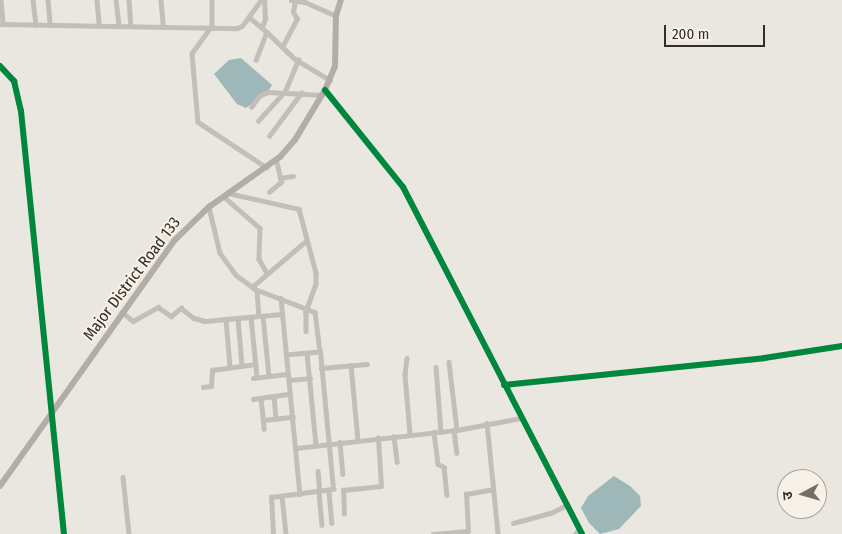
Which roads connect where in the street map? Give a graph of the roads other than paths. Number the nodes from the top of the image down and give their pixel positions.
1 (33, 0) edge
2 (48, 0) edge
3 (97, 0) edge
4 (116, 0) edge
5 (129, 0) edge
6 (162, 0) edge
7 (212, 0) edge
8 (262, 0) edge
9 (301, 0) edge
10 (341, 0) edge
11 (293, 1) edge
12 (1, 4) edge
13 (336, 16) junction
14 (249, 17) junction
15 (1, 24) edge
16 (36, 25) junction
17 (50, 25) junction
18 (99, 25) junction
19 (119, 26) junction
20 (131, 26) junction
21 (163, 26) junction
22 (212, 26) junction
23 (262, 27) junction
24 (267, 32) junction
25 (282, 47) junction
26 (256, 60) dead end
27 (298, 60) junction
28 (0, 66) edge
29 (330, 80) junction
30 (284, 91) junction
31 (301, 93) junction
32 (324, 93) junction
33 (251, 107) dead end
34 (258, 121) dead end
35 (269, 136) dead end
36 (276, 160) junction
37 (266, 167) junction
38 (293, 176) dead end
39 (280, 178) junction
40 (269, 192) dead end
41 (226, 195) junction
42 (209, 207) junction
43 (307, 240) junction
44 (267, 273) junction
45 (254, 288) junction
46 (281, 298) junction
47 (307, 308) junction
48 (122, 312) junction
49 (282, 314) junction
50 (251, 316) junction
51 (261, 316) junction
52 (238, 318) junction
53 (226, 319) junction
54 (306, 331) dead end
55 (842, 346) edge
56 (320, 352) junction
57 (307, 353) junction
58 (286, 356) junction
59 (407, 358) dead end
60 (449, 362) dead end
61 (256, 364) junction
62 (367, 364) dead end
63 (351, 365) junction
64 (242, 366) junction
65 (230, 367) junction
66 (436, 367) dead end
67 (321, 368) junction
68 (288, 374) junction
69 (269, 376) junction
70 (310, 378) junction
71 (289, 380) junction
72 (504, 384) junction
73 (203, 387) dead end
74 (290, 394) junction
75 (274, 396) junction
76 (262, 398) junction
77 (253, 399) dead end
78 (51, 412) junction
79 (292, 417) junction
80 (276, 418) junction
81 (521, 418) junction
82 (264, 420) junction
83 (487, 423) junction
84 (264, 428) dead end
85 (456, 430) junction
86 (434, 432) junction
87 (441, 432) junction
88 (410, 434) junction
89 (394, 436) junction
90 (378, 438) junction
91 (358, 440) junction
92 (340, 442) junction
93 (329, 444) junction
94 (316, 445) junction
95 (296, 448) junction
96 (457, 453) dead end
97 (396, 462) dead end
98 (318, 471) dead end
99 (343, 474) dead end
100 (123, 477) dead end
101 (0, 486) edge
102 (494, 489) junction
103 (329, 491) junction
104 (319, 492) junction
105 (300, 494) junction
106 (448, 495) dead end
107 (282, 496) junction
108 (567, 505) junction
109 (344, 514) dead end
110 (332, 522) dead end
111 (513, 523) dead end
112 (322, 525) dead end
113 (579, 529) junction
114 (64, 534) edge
115 (129, 534) edge
116 (273, 534) edge
117 (286, 534) edge
118 (433, 534) edge
119 (498, 534) edge
120 (575, 534) edge
121 (582, 534) edge

1 - 16 street
2 - 17 street
3 - 18 street
4 - 19 street
5 - 20 street
6 - 21 street
7 - 22 street
8 - 14 street
8 - 23 street
9 - 11 street
9 - 13 street
10 - 13 main road, Major District Road 133
11 - 25 street
12 - 15 street
13 - 29 main road, Major District Road 133
14 - 22 street
14 - 23 street
15 - 16 street
16 - 17 street
17 - 18 street
18 - 19 street
19 - 20 street
20 - 21 street
21 - 22 street
22 - 37 street
23 - 24 street
24 - 25 street
24 - 26 street
25 - 27 street
27 - 29 street
27 - 30 street
28 - 78 street
29 - 32 main road, Major District Road 133
30 - 31 street
30 - 33 street
30 - 34 street
31 - 32 street
31 - 35 street
32 - 36 main road, Major District Road 133
32 - 72 street
36 - 37 main road, Major District Road 133
36 - 39 street
37 - 41 main road, Major District Road 133
38 - 39 street
39 - 40 street
41 - 42 main road, Major District Road 133
41 - 43 street
41 - 44 street
42 - 45 street
42 - 48 main road, Major District Road 133
43 - 44 street
43 - 47 street
44 - 45 street
45 - 46 street
45 - 51 street
46 - 47 street
46 - 49 street
47 - 54 street
47 - 56 street
48 - 53 street
48 - 78 main road, Major District Road 133
49 - 51 street
49 - 58 street
50 - 51 street
50 - 52 street
50 - 61 street
51 - 69 street
52 - 53 street
52 - 64 street
53 - 65 street
55 - 72 street
56 - 57 street
56 - 67 street
57 - 58 street
57 - 70 street
58 - 68 street
59 - 88 street
60 - 85 street
61 - 64 street
61 - 69 street
62 - 63 street
63 - 67 street
63 - 91 street
64 - 65 street
65 - 73 street
66 - 87 street
67 - 93 street
68 - 69 street
68 - 71 street
70 - 71 street
70 - 94 street
71 - 74 street
72 - 81 street
74 - 75 street
74 - 79 street
75 - 76 street
75 - 80 street
76 - 77 street
76 - 82 street
78 - 101 main road, Major District Road 133
78 - 114 street
79 - 80 street
79 - 95 street
80 - 82 street
81 - 83 street
81 - 108 street
82 - 84 street
83 - 85 street
83 - 102 street
85 - 87 street
85 - 96 street
86 - 87 street
86 - 88 street
86 - 106 street
88 - 89 street
89 - 90 street
89 - 97 street
90 - 91 street
90 - 109 street
91 - 92 street
92 - 93 street
92 - 99 street
93 - 94 street
93 - 103 street
94 - 95 street
95 - 105 street
98 - 104 street
100 - 115 street
102 - 118 street
102 - 119 street
103 - 104 street
103 - 110 street
104 - 105 street
104 - 112 street
105 - 107 street
107 - 116 street
107 - 117 street
108 - 111 street
108 - 113 street
113 - 120 street
113 - 121 street

